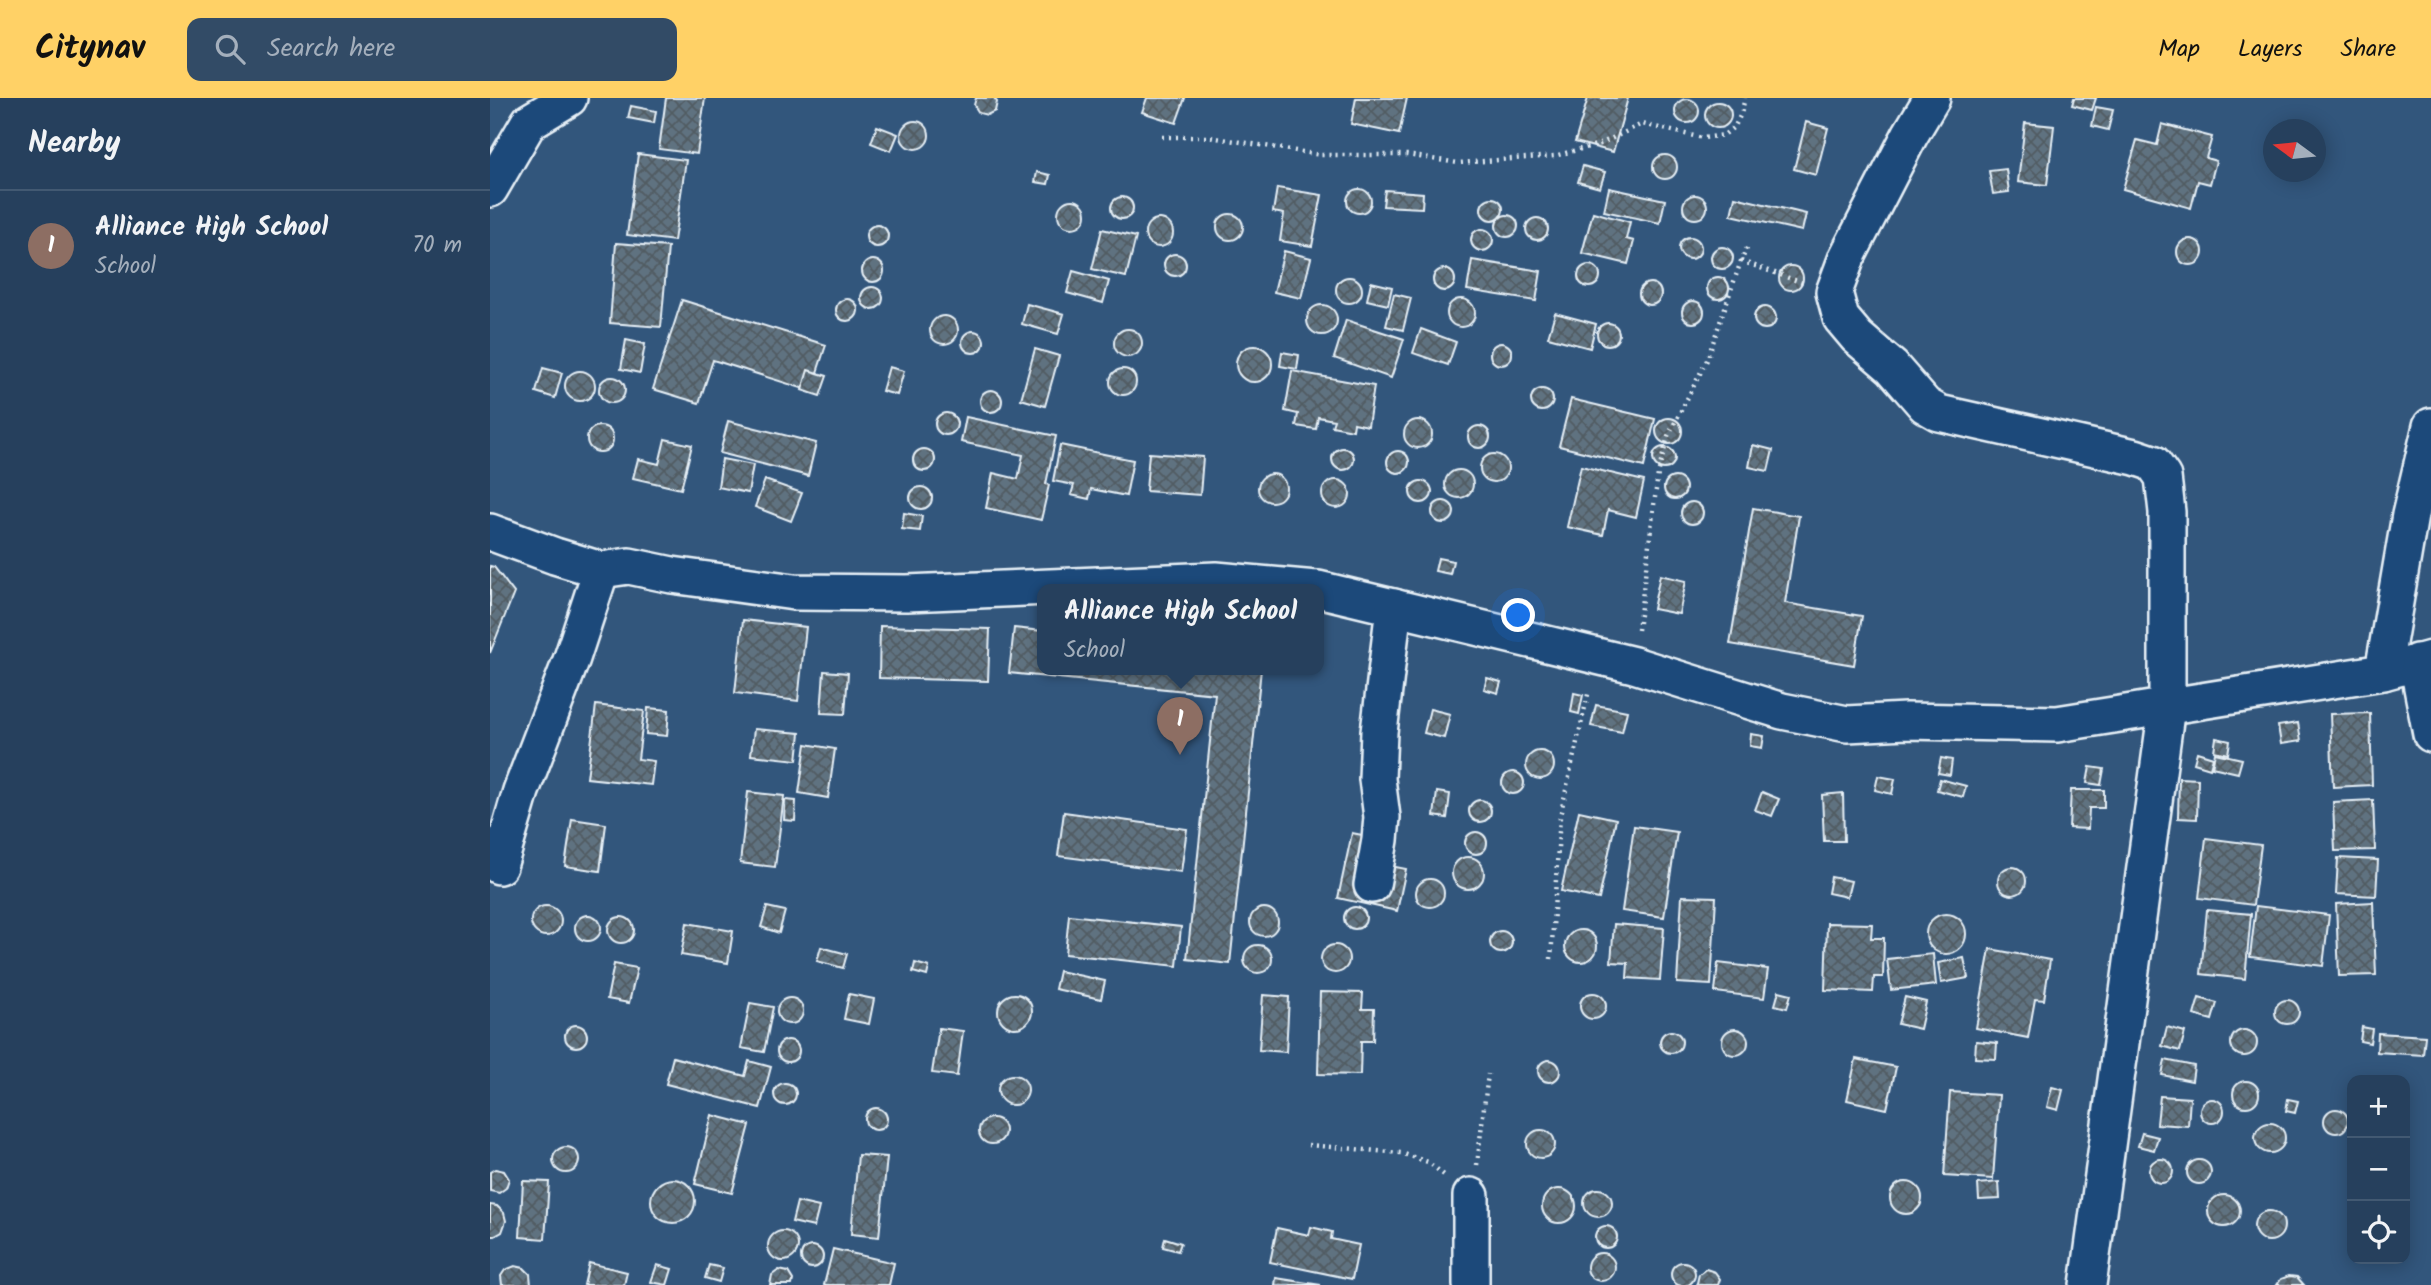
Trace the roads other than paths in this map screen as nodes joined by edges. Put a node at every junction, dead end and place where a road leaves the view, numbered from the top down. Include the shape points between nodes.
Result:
1 (569, 98) edge
2 (1932, 98) edge
3 (490, 189) edge
4 (2431, 426) edge
5 (490, 532) edge
6 (601, 570) junction
7 (1121, 584) edge
8 (1261, 584) edge
9 (1037, 588) edge
10 (1324, 591) edge
11 (1394, 607) junction
12 (2424, 661) edge
13 (2383, 672) junction
14 (2167, 706) junction
15 (2431, 734) edge
16 (499, 866) dead end
17 (1372, 885) dead end
18 (1471, 1196) road end
19 (1471, 1285) edge
20 (2088, 1285) edge

1 - 3 street via 529,122
2 - 14 street via 1859,234 1834,292 1841,318 1925,405 1939,413 2153,463 2163,477 2167,512
4 - 13 street via 2410,515
5 - 6 street
6 - 9 street via 629,566 794,592
6 - 16 street
7 - 8 street via 1216,580
10 - 11 street
11 - 14 street via 1634,666 1782,711 1847,724 2057,724
11 - 17 street via 1379,742 1382,817
12 - 13 street
12 - 15 street
13 - 14 street
14 - 20 street
18 - 19 street

